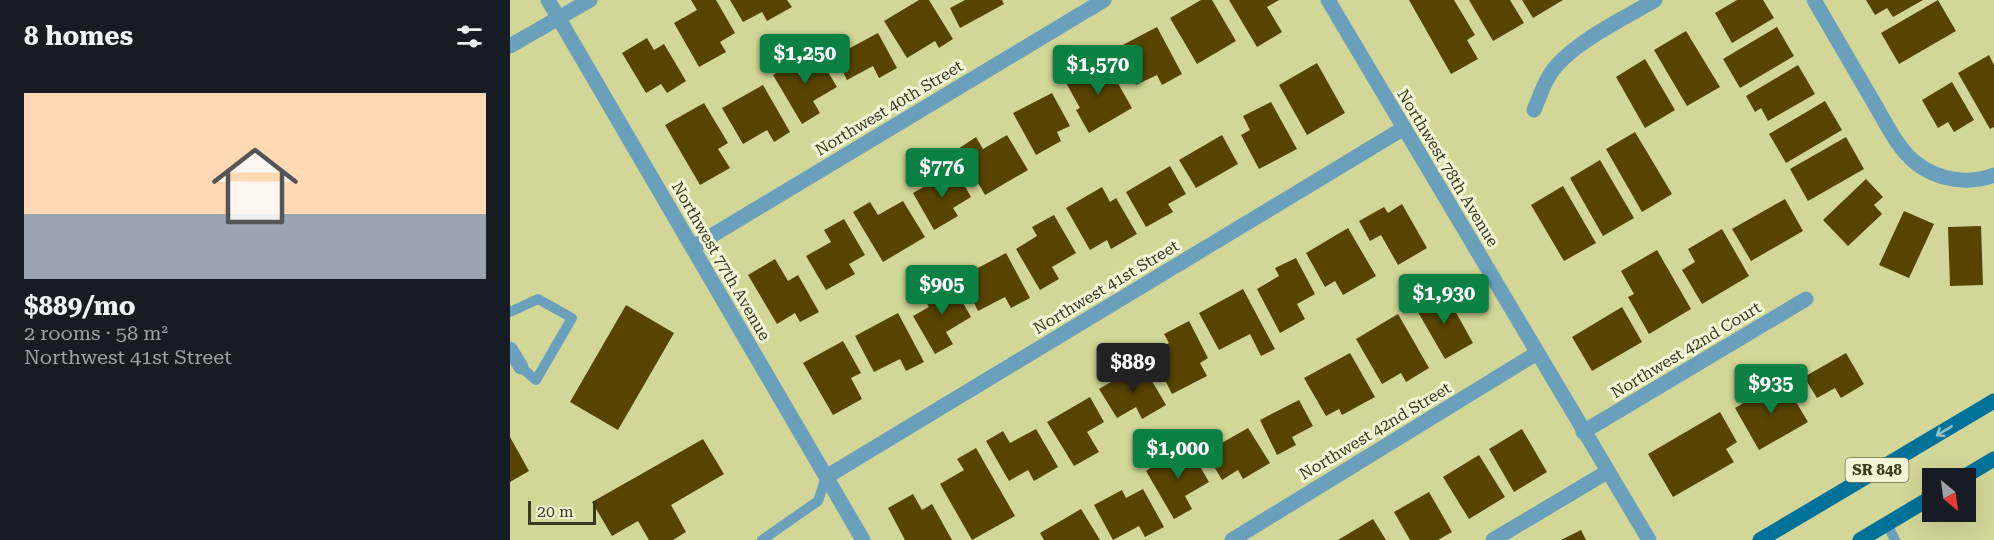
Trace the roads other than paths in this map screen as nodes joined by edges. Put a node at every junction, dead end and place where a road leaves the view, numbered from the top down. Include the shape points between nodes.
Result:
1 (548, 0) edge
2 (590, 0) edge
3 (1104, 0) edge
4 (1328, 0) edge
5 (1655, 0) edge
6 (1814, 0) edge
7 (559, 19) junction
8 (510, 46) edge
9 (1534, 110) dead end
10 (1404, 128) junction
11 (1994, 175) edge
12 (693, 247) junction
13 (1806, 299) dead end
14 (510, 312) edge
15 (510, 349) edge
16 (1537, 353) junction
17 (521, 368) joint
18 (1994, 401) edge
19 (1583, 432) junction
20 (1994, 459) edge
21 (1976, 470) edge
22 (1607, 472) junction
23 (826, 477) junction
24 (1922, 503) edge
25 (1887, 524) junction
26 (762, 540) edge
27 (863, 540) edge
28 (1232, 540) edge
29 (1493, 540) edge
30 (1649, 540) edge
31 (1760, 540) edge
32 (1860, 540) edge
33 (1895, 540) edge

1 - 7 street, Northwest 77th Avenue
2 - 7 street
3 - 12 street, Northwest 40th Street
4 - 10 street, Northwest 78th Avenue
5 - 9 street via 1564,58 1550,74
6 - 11 street via 1900,146 1915,162 1944,177 1968,181
7 - 8 street
7 - 12 street, Northwest 77th Avenue
10 - 16 street, Northwest 78th Avenue
10 - 23 street, Northwest 41st Street
12 - 23 street, Northwest 77th Avenue
13 - 19 street, Northwest 42nd Court
14 - 17 lane via 538,299 572,318 536,380
15 - 17 street
16 - 19 street, Northwest 78th Avenue
16 - 28 street, Northwest 42nd Street
18 -> 31 main road, SR 848
19 - 22 street, Northwest 78th Avenue
20 - 21 main road
22 - 29 street
22 - 30 street, Northwest 78th Avenue
23 - 26 lane via 818,501
23 - 27 street, Northwest 77th Avenue
24 - 25 main road, SR 848
25 - 32 main road, SR 848
25 - 33 lane

